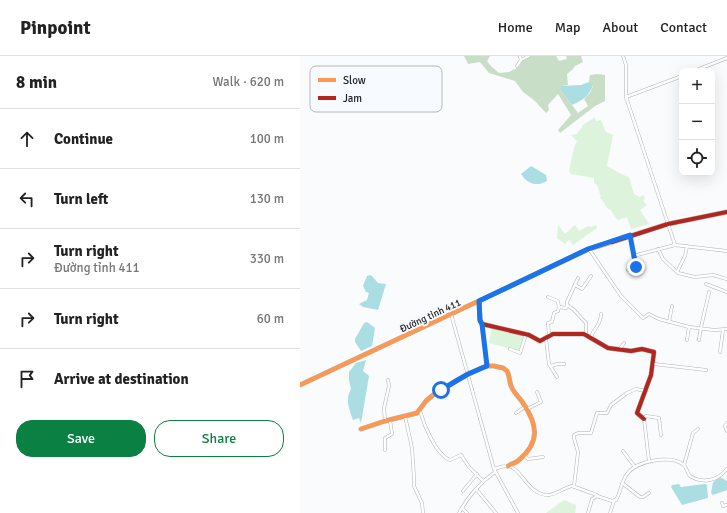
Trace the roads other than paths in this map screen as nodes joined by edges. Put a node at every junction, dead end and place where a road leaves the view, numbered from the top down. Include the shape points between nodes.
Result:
1 (520, 56) edge
2 (529, 56) edge
3 (623, 56) edge
4 (727, 58) edge
5 (521, 60) junction
6 (517, 66) dead end
7 (702, 68) edge
8 (679, 77) edge
9 (626, 97) junction
10 (727, 212) edge
11 (668, 224) junction
12 (630, 235) junction
13 (675, 245) junction
14 (687, 246) junction
15 (588, 249) junction
16 (658, 249) junction
17 (727, 250) edge
18 (633, 256) junction
19 (628, 270) dead end
20 (677, 272) junction
21 (591, 276) dead end
22 (578, 278) dead end
23 (727, 279) edge
24 (706, 284) dead end
25 (575, 285) junction
26 (709, 292) dead end
27 (727, 292) edge
28 (548, 297) dead end
29 (479, 301) junction
30 (567, 305) junction
31 (672, 306) dead end
32 (559, 308) junction
33 (451, 314) junction
34 (601, 314) dead end
35 (670, 322) junction
36 (482, 324) junction
37 (689, 327) junction
38 (700, 328) junction
39 (727, 329) edge
40 (723, 330) junction
41 (526, 334) junction
42 (586, 335) junction
43 (548, 337) junction
44 (591, 337) junction
45 (687, 340) dead end
46 (699, 340) dead end
47 (624, 343) dead end
48 (510, 349) dead end
49 (618, 350) junction
50 (720, 352) dead end
51 (653, 363) junction
52 (564, 364) dead end
53 (487, 366) junction
54 (551, 366) junction
55 (706, 370) dead end
56 (468, 374) junction
57 (557, 377) dead end
58 (388, 380) dead end
59 (300, 385) edge
60 (646, 391) junction
61 (537, 392) dead end
62 (526, 407) junction
63 (420, 411) junction
64 (516, 413) dead end
65 (405, 416) junction
66 (644, 419) junction
67 (387, 421) junction
68 (727, 423) edge
69 (363, 428) dead end
70 (698, 429) dead end
71 (727, 431) edge
72 (661, 435) dead end
73 (386, 450) dead end
74 (623, 451) dead end
75 (524, 454) junction
76 (543, 457) dead end
77 (649, 461) junction
78 (684, 465) junction
79 (508, 466) junction
80 (635, 467) junction
81 (727, 469) edge
82 (495, 471) junction
83 (477, 474) junction
84 (483, 481) junction
85 (622, 483) junction
86 (574, 486) junction
87 (476, 489) junction
88 (463, 491) dead end
89 (649, 493) dead end
90 (597, 496) junction
91 (614, 501) junction
92 (722, 503) dead end
93 (727, 505) edge
94 (462, 508) junction
95 (423, 513) edge
96 (460, 513) edge
97 (467, 513) edge
98 (496, 513) edge
99 (518, 513) edge
100 (588, 513) edge
101 (610, 513) edge

1 - 5 street
2 - 5 street
3 - 9 street via 626,65
4 - 7 street
5 - 6 street
8 - 9 street
9 - 11 street
10 - 11 street, Đường tỉnh 411
11 - 12 street, Đường tỉnh 411
11 - 13 street
12 - 15 street, Đường tỉnh 411
12 - 18 street
13 - 14 street
13 - 16 street
14 - 17 street
14 - 20 street
15 - 29 street, Đường tỉnh 411
15 - 35 street via 621,296 642,317 649,314
16 - 18 street
16 - 20 street via 663,259
18 - 19 street via 636,267
20 - 23 street via 695,277 713,275
21 - 25 street via 582,289
22 - 25 street
24 - 27 street
25 - 30 street
26 - 38 street
28 - 32 street via 558,301
29 - 33 street, Đường tỉnh 411
29 - 36 street
30 - 32 street via 566,308
30 - 42 street via 586,323
31 - 35 street
32 - 43 street via 554,313 552,322 548,323
33 - 56 street
33 - 59 street, Đường tỉnh 411
34 - 44 street via 600,322
35 - 37 street
36 - 41 street
36 - 53 street
37 - 38 street
37 - 45 street
38 - 40 street
38 - 46 street
39 - 40 street
40 - 50 street
41 - 43 street via 540,341
41 - 48 street via 520,353
42 - 43 street via 566,333
42 - 44 street
43 - 54 street via 548,360
44 - 49 street via 608,348
47 - 49 street
49 - 51 street via 651,350 654,352
51 - 55 street
51 - 60 street
52 - 54 street
53 - 56 street
53 - 62 street via 505,370 509,375 511,387
54 - 57 street
56 - 63 street via 429,399
56 - 82 street
58 - 67 street via 384,408
60 - 66 street via 637,415
60 - 86 street via 636,389 627,393 611,405 607,413 597,413 591,433 581,432 574,435 578,452
61 - 62 street via 541,402
62 - 64 street
62 - 75 street via 532,419 535,437 533,444
63 - 65 street
63 - 83 street via 425,428 439,453 450,460 461,455
65 - 67 street
65 - 95 street via 412,448 414,486 422,503
66 - 72 street via 648,415 659,418
66 - 77 street
67 - 69 street
67 - 73 street via 392,434 385,438
68 - 71 street
70 - 78 street via 693,433
74 - 80 street
75 - 76 street via 528,459
75 - 79 street
77 - 78 street via 668,460
77 - 80 street
78 - 81 street via 690,476 701,481 718,477
79 - 82 street
79 - 86 street via 530,487 544,494 550,495
80 - 85 street
82 - 84 street
82 - 99 street
83 - 84 street
83 - 88 street
84 - 87 street
85 - 89 street via 640,497
85 - 91 street via 619,495
86 - 90 street
87 - 94 street
87 - 98 street
90 - 91 street
90 - 100 street via 592,499
91 - 101 street
92 - 93 street via 723,506
94 - 96 street
94 - 97 street

